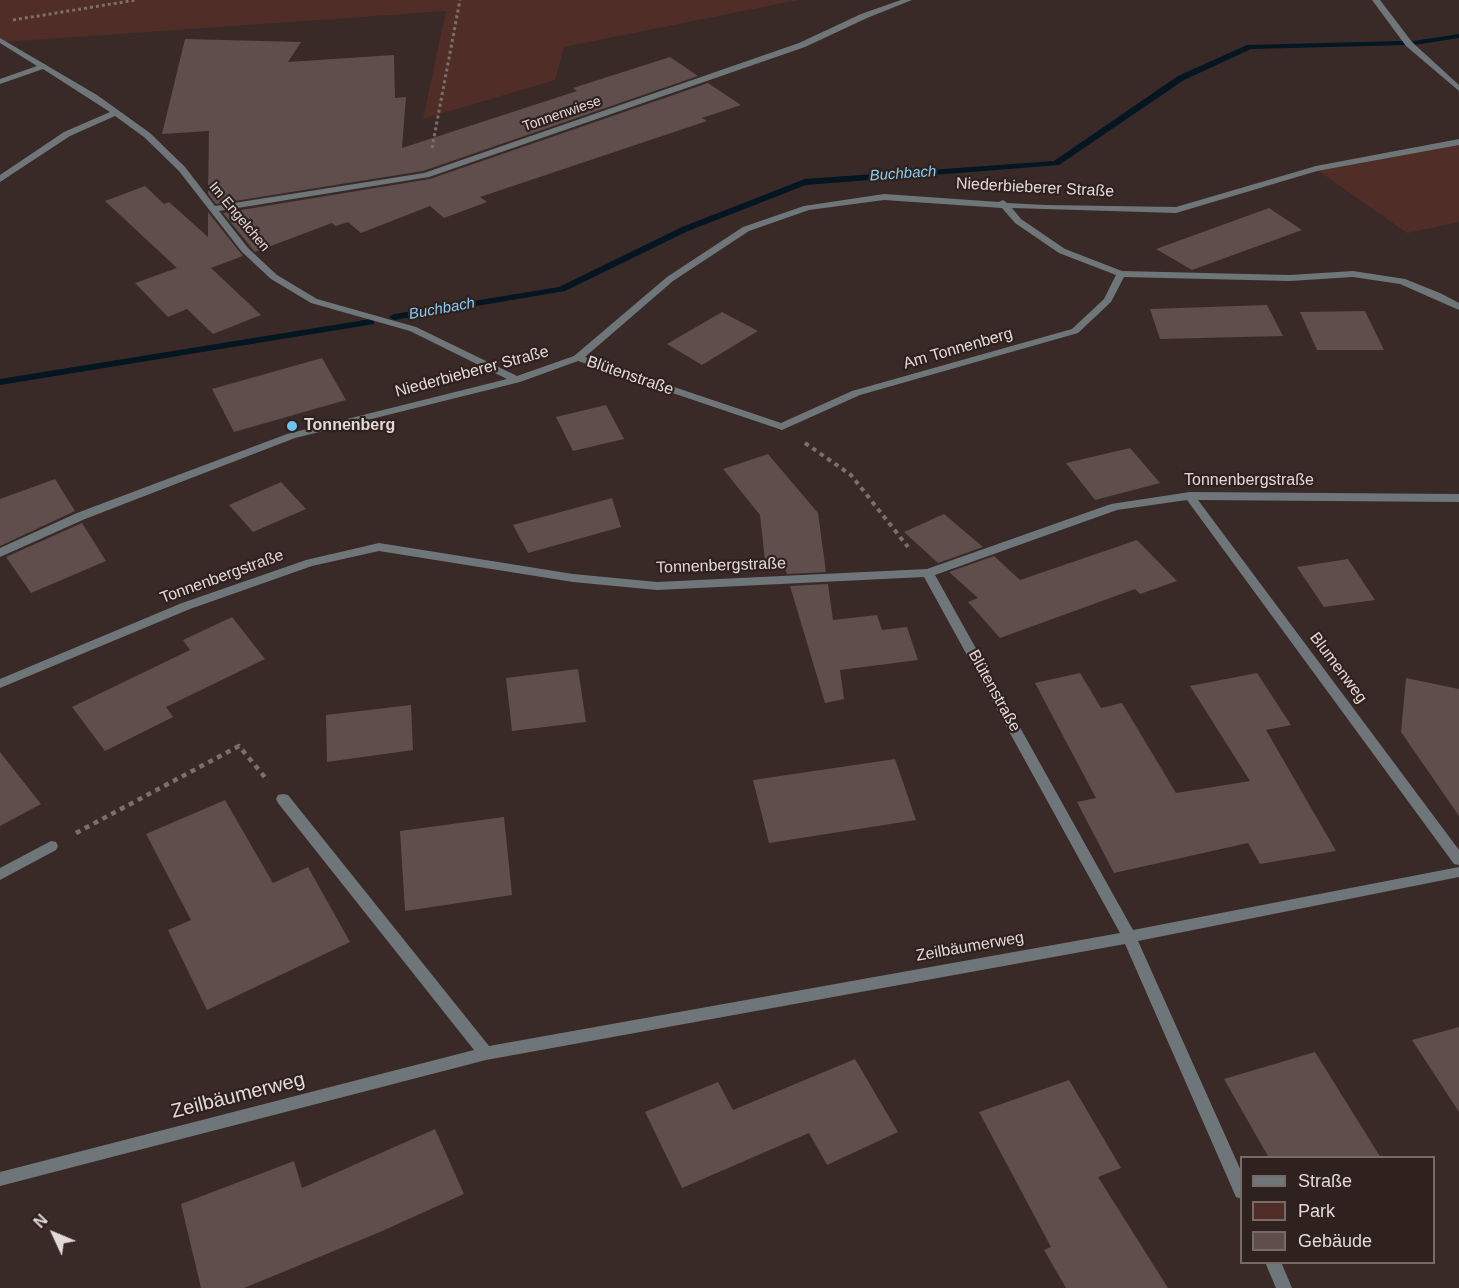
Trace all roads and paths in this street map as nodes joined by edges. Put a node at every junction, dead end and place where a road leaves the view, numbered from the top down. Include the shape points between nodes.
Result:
1 (136, 0) edge
2 (460, 0) edge
3 (908, 0) edge
4 (1376, 0) edge
5 (11, 21) dead end
6 (0, 40) edge
7 (42, 67) junction
8 (0, 82) edge
9 (1459, 89) edge
10 (116, 113) junction
11 (1459, 142) edge
12 (426, 175) junction
13 (0, 179) edge
14 (1003, 203) junction
15 (212, 209) junction
16 (1121, 274) junction
17 (1459, 308) edge
18 (578, 358) junction
19 (516, 381) junction
20 (782, 427) junction
21 (1190, 496) junction
22 (1459, 498) edge
23 (0, 553) edge
24 (928, 573) junction
25 (0, 684) edge
26 (283, 799) joint
27 (51, 846) joint
28 (1459, 860) edge
29 (1459, 872) edge
30 (0, 875) edge
31 (1129, 937) junction
32 (486, 1053) junction
33 (0, 1179) edge
34 (1240, 1187) edge
35 (1273, 1264) edge
36 (1284, 1288) edge

1 - 5 path
2 - 12 path
3 - 12 street, Tonnenwiese via 791,49
4 - 9 street via 1409,44
6 - 7 street, Im Engelchen
7 - 8 street
7 - 10 street, Im Engelchen
10 - 13 street via 67,134
10 - 15 street, Im Engelchen via 147,135 182,169
11 - 14 street, Niederbieberer Straße via 1316,168 1176,210 1046,208
12 - 15 street, Tonnenwiese
14 - 16 street via 1018,221 1062,251
14 - 18 street, Niederbieberer Straße via 884,197 807,208 746,229 670,279
15 - 19 street, Im Engelchen via 245,250 274,277 314,301 413,329
16 - 17 street via 1290,278 1353,274 1402,281
16 - 20 street, Am Tonnenberg via 1108,300 1075,331 856,393
18 - 19 street, Niederbieberer Straße
18 - 20 street, Blütenstraße
19 - 23 street, Niederbieberer Straße via 291,436 81,516
20 - 24 path via 851,475
21 - 22 street, Tonnenbergstraße
21 - 24 street, Tonnenbergstraße via 1115,507
21 - 28 street, Blumenweg
24 - 25 street, Tonnenbergstraße via 657,586 573,578 379,547 310,563 186,606
24 - 31 street, Blütenstraße
26 - 27 path via 239,746
26 - 32 street
27 - 30 street
29 - 31 street, Zeilbäumerweg
31 - 32 street, Zeilbäumerweg
31 - 34 street, Blütenstraße
32 - 33 street, Zeilbäumerweg
35 - 36 street

